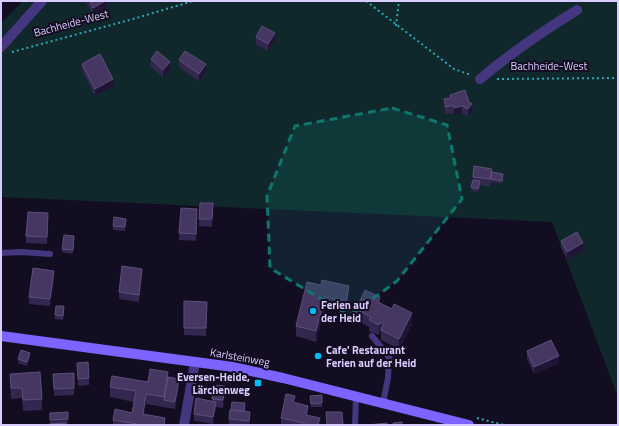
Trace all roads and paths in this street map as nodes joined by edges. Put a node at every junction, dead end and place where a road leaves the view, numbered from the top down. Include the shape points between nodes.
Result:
1 (42, 1) edge
2 (193, 1) edge
3 (366, 1) edge
4 (399, 1) edge
5 (577, 10) dead end
6 (396, 26) junction
7 (5, 50) edge
8 (618, 78) edge
9 (480, 79) junction
10 (1, 254) edge
11 (50, 254) dead end
12 (1, 336) edge
13 (372, 336) dead end
14 (195, 362) junction
15 (356, 396) junction
16 (383, 403) junction
17 (184, 425) edge
18 (355, 425) edge
19 (470, 425) edge

1 - 7 street
2 - 7 path, Bachheide-West via 133,19
3 - 6 path, Bachheide-West
4 - 6 path
5 - 9 street, Bachheide-West via 548,27
6 - 9 path, Bachheide-West via 454,69
8 - 9 path, Bachheide-West
10 - 11 lane
12 - 14 street, Karlsteinweg
13 - 16 lane via 389,357
14 - 15 street, Karlsteinweg via 260,373
14 - 17 street
15 - 16 street, Karlsteinweg
15 - 18 lane
16 - 19 street, Karlsteinweg

